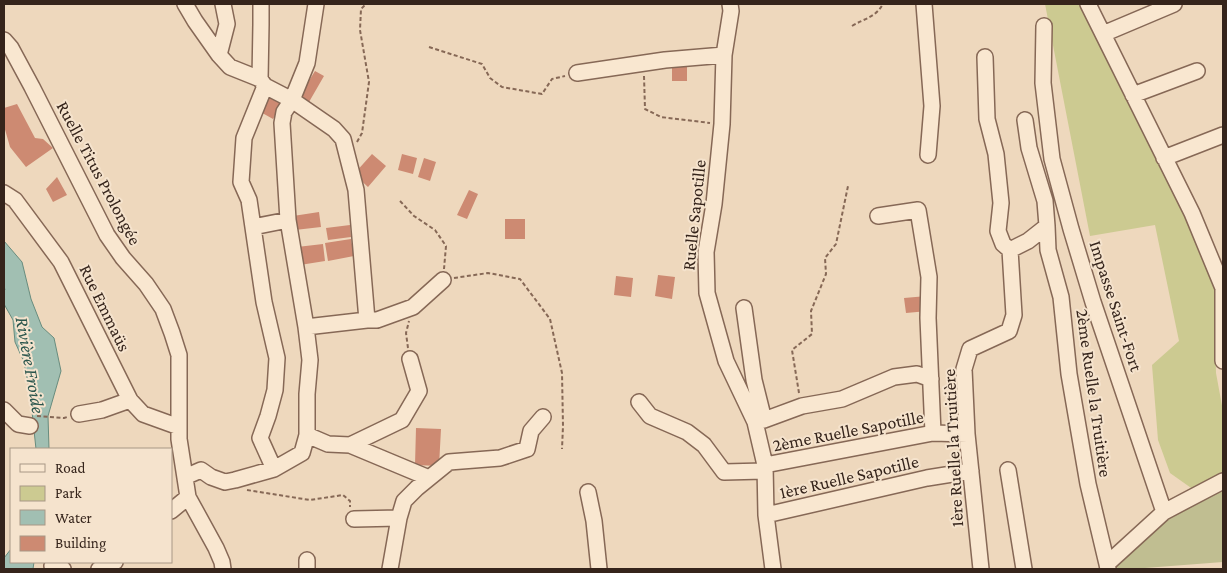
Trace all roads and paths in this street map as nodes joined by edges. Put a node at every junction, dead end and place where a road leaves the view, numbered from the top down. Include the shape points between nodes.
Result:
1 (185, 4) edge
2 (224, 4) edge
3 (260, 4) edge
4 (316, 4) edge
5 (366, 4) edge
6 (730, 4) edge
7 (883, 4) edge
8 (924, 4) edge
9 (1088, 4) edge
10 (1174, 4) edge
11 (852, 26) dead end
12 (1044, 26) dead end
13 (1103, 34) junction
14 (4, 40) edge
15 (429, 47) dead end
16 (219, 55) junction
17 (724, 55) junction
18 (985, 57) dead end
19 (644, 63) junction
20 (1197, 71) dead end
21 (577, 74) joint
22 (262, 83) junction
23 (1133, 95) junction
24 (292, 100) junction
25 (1025, 120) dead end
26 (722, 124) junction
27 (1223, 135) edge
28 (928, 155) dead end
29 (1164, 158) junction
30 (349, 160) junction
31 (848, 186) dead end
32 (4, 193) edge
33 (400, 201) dead end
34 (878, 216) dead end
35 (288, 220) junction
36 (1047, 226) junction
37 (253, 227) junction
38 (1010, 250) junction
39 (443, 280) junction
40 (413, 307) junction
41 (744, 308) dead end
42 (367, 320) junction
43 (306, 327) junction
44 (410, 359) joint
45 (1223, 361) edge
46 (931, 379) junction
47 (130, 400) junction
48 (639, 402) dead end
49 (802, 406) junction
50 (4, 410) edge
51 (79, 414) joint
52 (543, 418) dead end
53 (31, 421) joint
54 (759, 421) junction
55 (179, 427) junction
56 (933, 433) junction
57 (967, 434) junction
58 (307, 435) junction
59 (350, 445) junction
60 (562, 450) dead end
61 (765, 468) junction
62 (274, 469) junction
63 (1008, 470) dead end
64 (971, 471) junction
65 (185, 477) junction
66 (429, 478) junction
67 (1223, 481) edge
68 (236, 484) junction
69 (588, 492) dead end
70 (188, 497) junction
71 (172, 510) edge
72 (1164, 512) junction
73 (766, 515) junction
74 (399, 518) junction
75 (354, 519) joint
76 (113, 563) edge
77 (1107, 567) edge
78 (99, 569) edge
79 (223, 569) edge
80 (390, 569) edge
81 (599, 569) edge
82 (773, 569) edge
83 (981, 569) edge
84 (1024, 569) edge

1 - 16 street
2 - 16 street via 227,24
3 - 22 street
4 - 24 street via 307,63
5 - 30 path via 361,9 360,30 369,82 362,133
6 - 17 street, Ruelle Sapotille
7 - 11 path via 870,18
8 - 28 street via 932,106
9 - 13 street
10 - 13 street
12 - 72 street, Impasse Saint-Fort via 1043,83 1052,159 1093,302
13 - 23 street
14 - 55 street, Ruelle Titus Prolongée via 32,87 107,235 163,309 179,355
15 - 21 path via 482,64 490,78 502,87 542,94 552,79
16 - 22 street via 230,67
17 - 19 street
17 - 26 street, Ruelle Sapotille
18 - 38 street, 1ère Ruelle la Truitière via 987,119 996,154 1001,203 998,231 1003,244
19 - 21 street
19 - 26 path via 645,109 662,117
20 - 23 street
22 - 24 street
22 - 37 street via 244,138 242,164 241,182 249,200
23 - 29 street
24 - 30 street via 334,129 343,139
24 - 35 street via 284,112 282,123
25 - 36 street, 2ème Ruelle la Truitière via 1029,148 1045,201
26 - 54 street, Ruelle Sapotille via 706,252 707,293 726,361
27 - 29 street
29 - 45 street via 1192,212 1223,288
30 - 42 street via 356,190
31 - 49 path via 836,244 825,258 826,274 811,311 812,334 792,350
32 - 47 street, Rue Emmaüs via 15,200 61,262
33 - 39 path via 414,216 435,230 446,246
34 - 46 street via 918,210 929,277
35 - 37 street
35 - 43 street
36 - 38 street
36 - 77 street, 2ème Ruelle la Truitière via 1048,250 1061,298 1069,374 1088,484
37 - 62 street via 264,302 277,358 274,390 260,438
38 - 57 street, 1ère Ruelle la Truitière via 1014,315 1009,331 970,349 964,369
39 - 40 street
39 - 60 path via 488,273 520,279 550,319 562,373
40 - 42 street
40 - 44 path via 406,333
41 - 54 street
42 - 43 street
43 - 58 street via 310,360
44 - 59 street via 419,391 402,420
46 - 49 street via 917,374 894,377 842,398
46 - 56 street
47 - 51 street
47 - 55 street, Rue Emmaüs via 143,414
48 - 61 street, 2ème Ruelle Sapotille via 650,416 687,432 704,445 724,472
49 - 54 street
50 - 53 street via 18,424
51 - 53 path
52 - 66 street via 531,432 527,449 500,458 449,462
54 - 61 street, Ruelle Sapotille
55 - 65 street, Ruelle Titus Prolongée
56 - 57 street, 2ème Ruelle Sapotille
56 - 61 street, 2ème Ruelle Sapotille
57 - 64 street, 1ère Ruelle la Truitière
58 - 59 street via 328,444
58 - 62 street via 302,453
59 - 66 street
61 - 73 street, Ruelle Sapotille
62 - 68 street
63 - 84 street
64 - 73 street, 1ère Ruelle Sapotille
64 - 83 street, 1ère Ruelle la Truitière
65 - 68 street via 201,470 210,477
65 - 70 street, Ruelle Titus Prolongée
66 - 74 street via 404,501
67 - 72 street
68 - 75 path via 310,500 343,495 350,502
69 - 81 street
70 - 71 street
70 - 79 street via 216,548
72 - 77 street
73 - 82 street, Ruelle Sapotille
74 - 75 street
74 - 80 street
76 - 78 street

